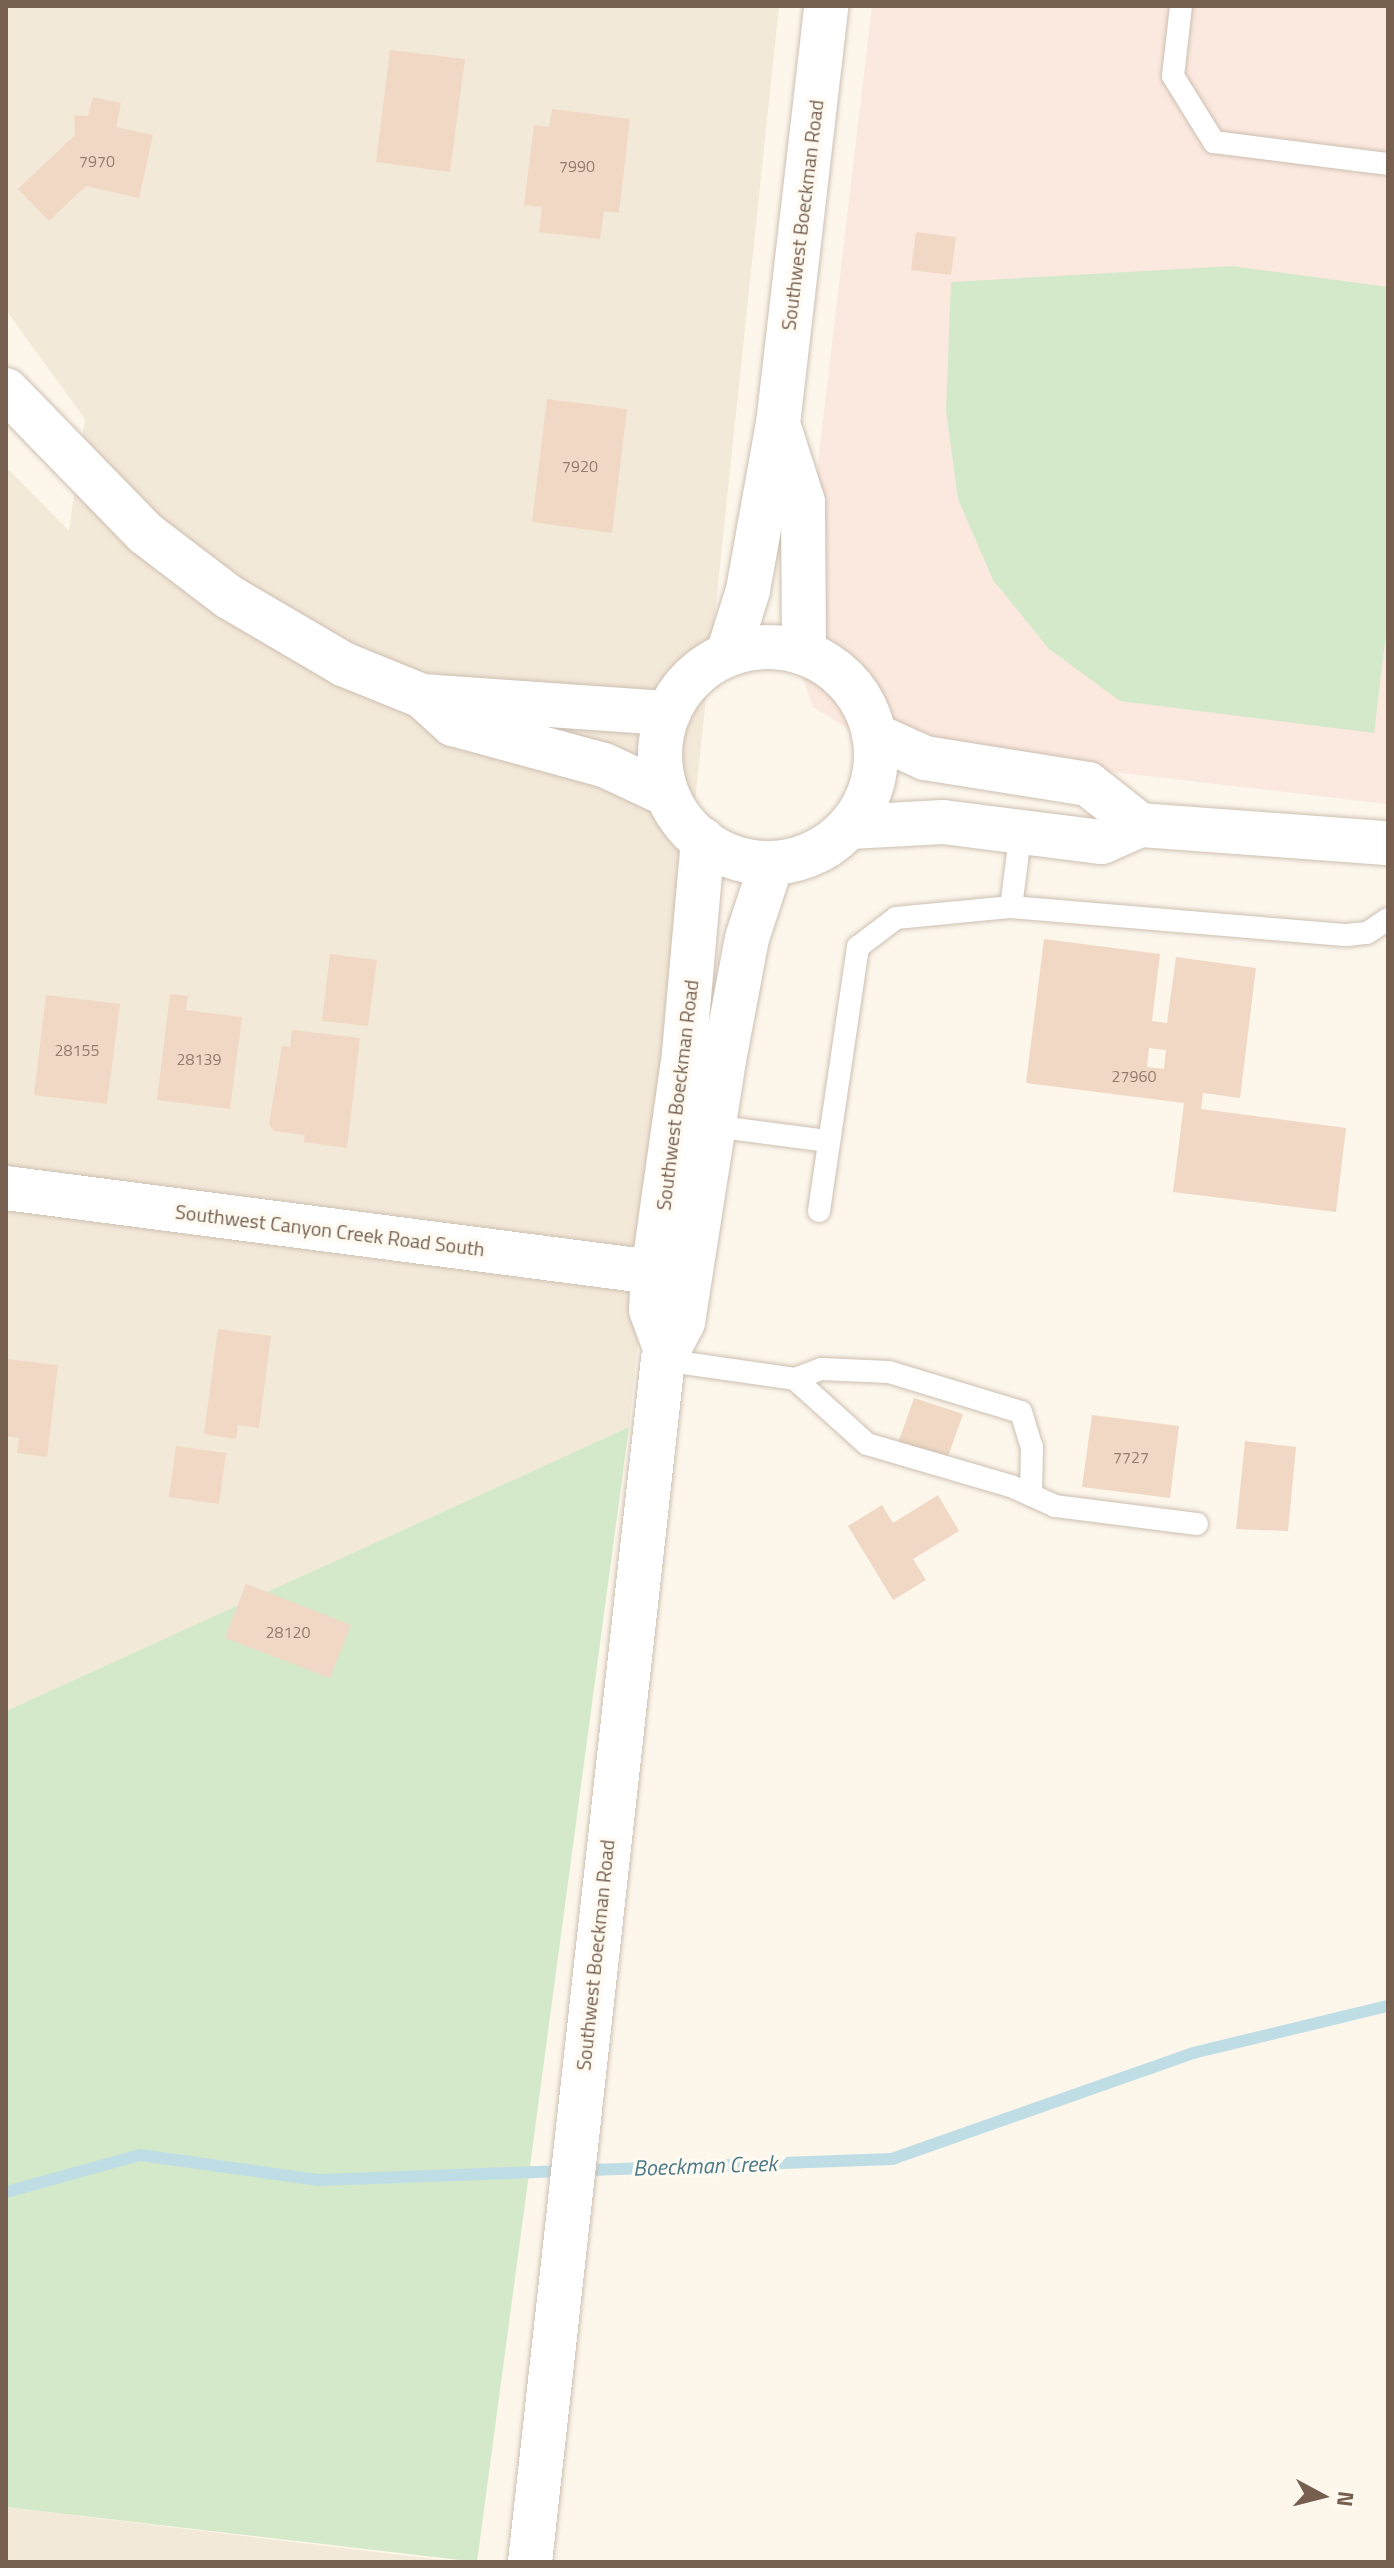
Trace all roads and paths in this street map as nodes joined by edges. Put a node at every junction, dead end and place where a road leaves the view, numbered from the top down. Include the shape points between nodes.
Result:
1 (826, 6) edge
2 (1181, 6) edge
3 (1388, 164) edge
4 (6, 390) edge
5 (778, 424) junction
6 (804, 653) junction
7 (728, 654) junction
8 (422, 696) junction
9 (668, 713) junction
10 (874, 735) junction
11 (666, 794) junction
12 (1140, 825) junction
13 (850, 827) junction
14 (1021, 830) junction
15 (703, 840) junction
16 (1388, 843) edge
17 (771, 865) junction
18 (1011, 907) junction
19 (1388, 919) edge
20 (713, 1126) junction
21 (827, 1141) junction
22 (6, 1188) edge
23 (819, 1211) dead end
24 (653, 1272) junction
25 (664, 1354) junction
26 (795, 1379) junction
27 (1031, 1495) junction
28 (1197, 1524) dead end
29 (530, 2562) edge

1 - 5 main road, Southwest Boeckman Road
2 - 3 lane via 1173,76 1214,142
4 - 8 main road via 66,458 145,533 229,597 343,664
5 - 6 main road, Southwest Boeckman Road via 803,502
5 - 7 main road, Southwest Boeckman Road via 748,590
6 - 7 main road via 766,647
6 - 10 main road via 837,671 861,700
7 - 9 main road via 692,677
8 - 9 main road
8 - 11 main road via 453,724 604,765
9 - 11 main road via 660,739
10 - 12 main road via 925,758 1088,784
10 - 13 main road via 873,778
11 - 15 main road via 690,831
12 - 14 main road via 1102,842
12 - 16 main road
13 - 14 main road via 943,822
13 - 17 main road via 814,854
14 - 18 lane
15 - 17 main road via 727,857
15 - 24 main road, Southwest Boeckman Road via 684,1053
17 - 20 main road, Southwest Boeckman Road via 747,938
18 - 19 lane via 1347,935 1367,933
18 - 21 lane via 896,918 858,947
20 - 21 lane
20 - 25 main road, Southwest Boeckman Road via 683,1322
21 - 23 lane
22 - 24 main road, Southwest Canyon Creek Road South
24 - 25 main road, Southwest Boeckman Road via 651,1310
25 - 26 lane
25 - 29 main road, Southwest Boeckman Road
26 - 27 lane via 867,1444
26 - 27 lane via 821,1369 889,1372 1021,1412 1032,1447
27 - 28 lane via 1076,1512

